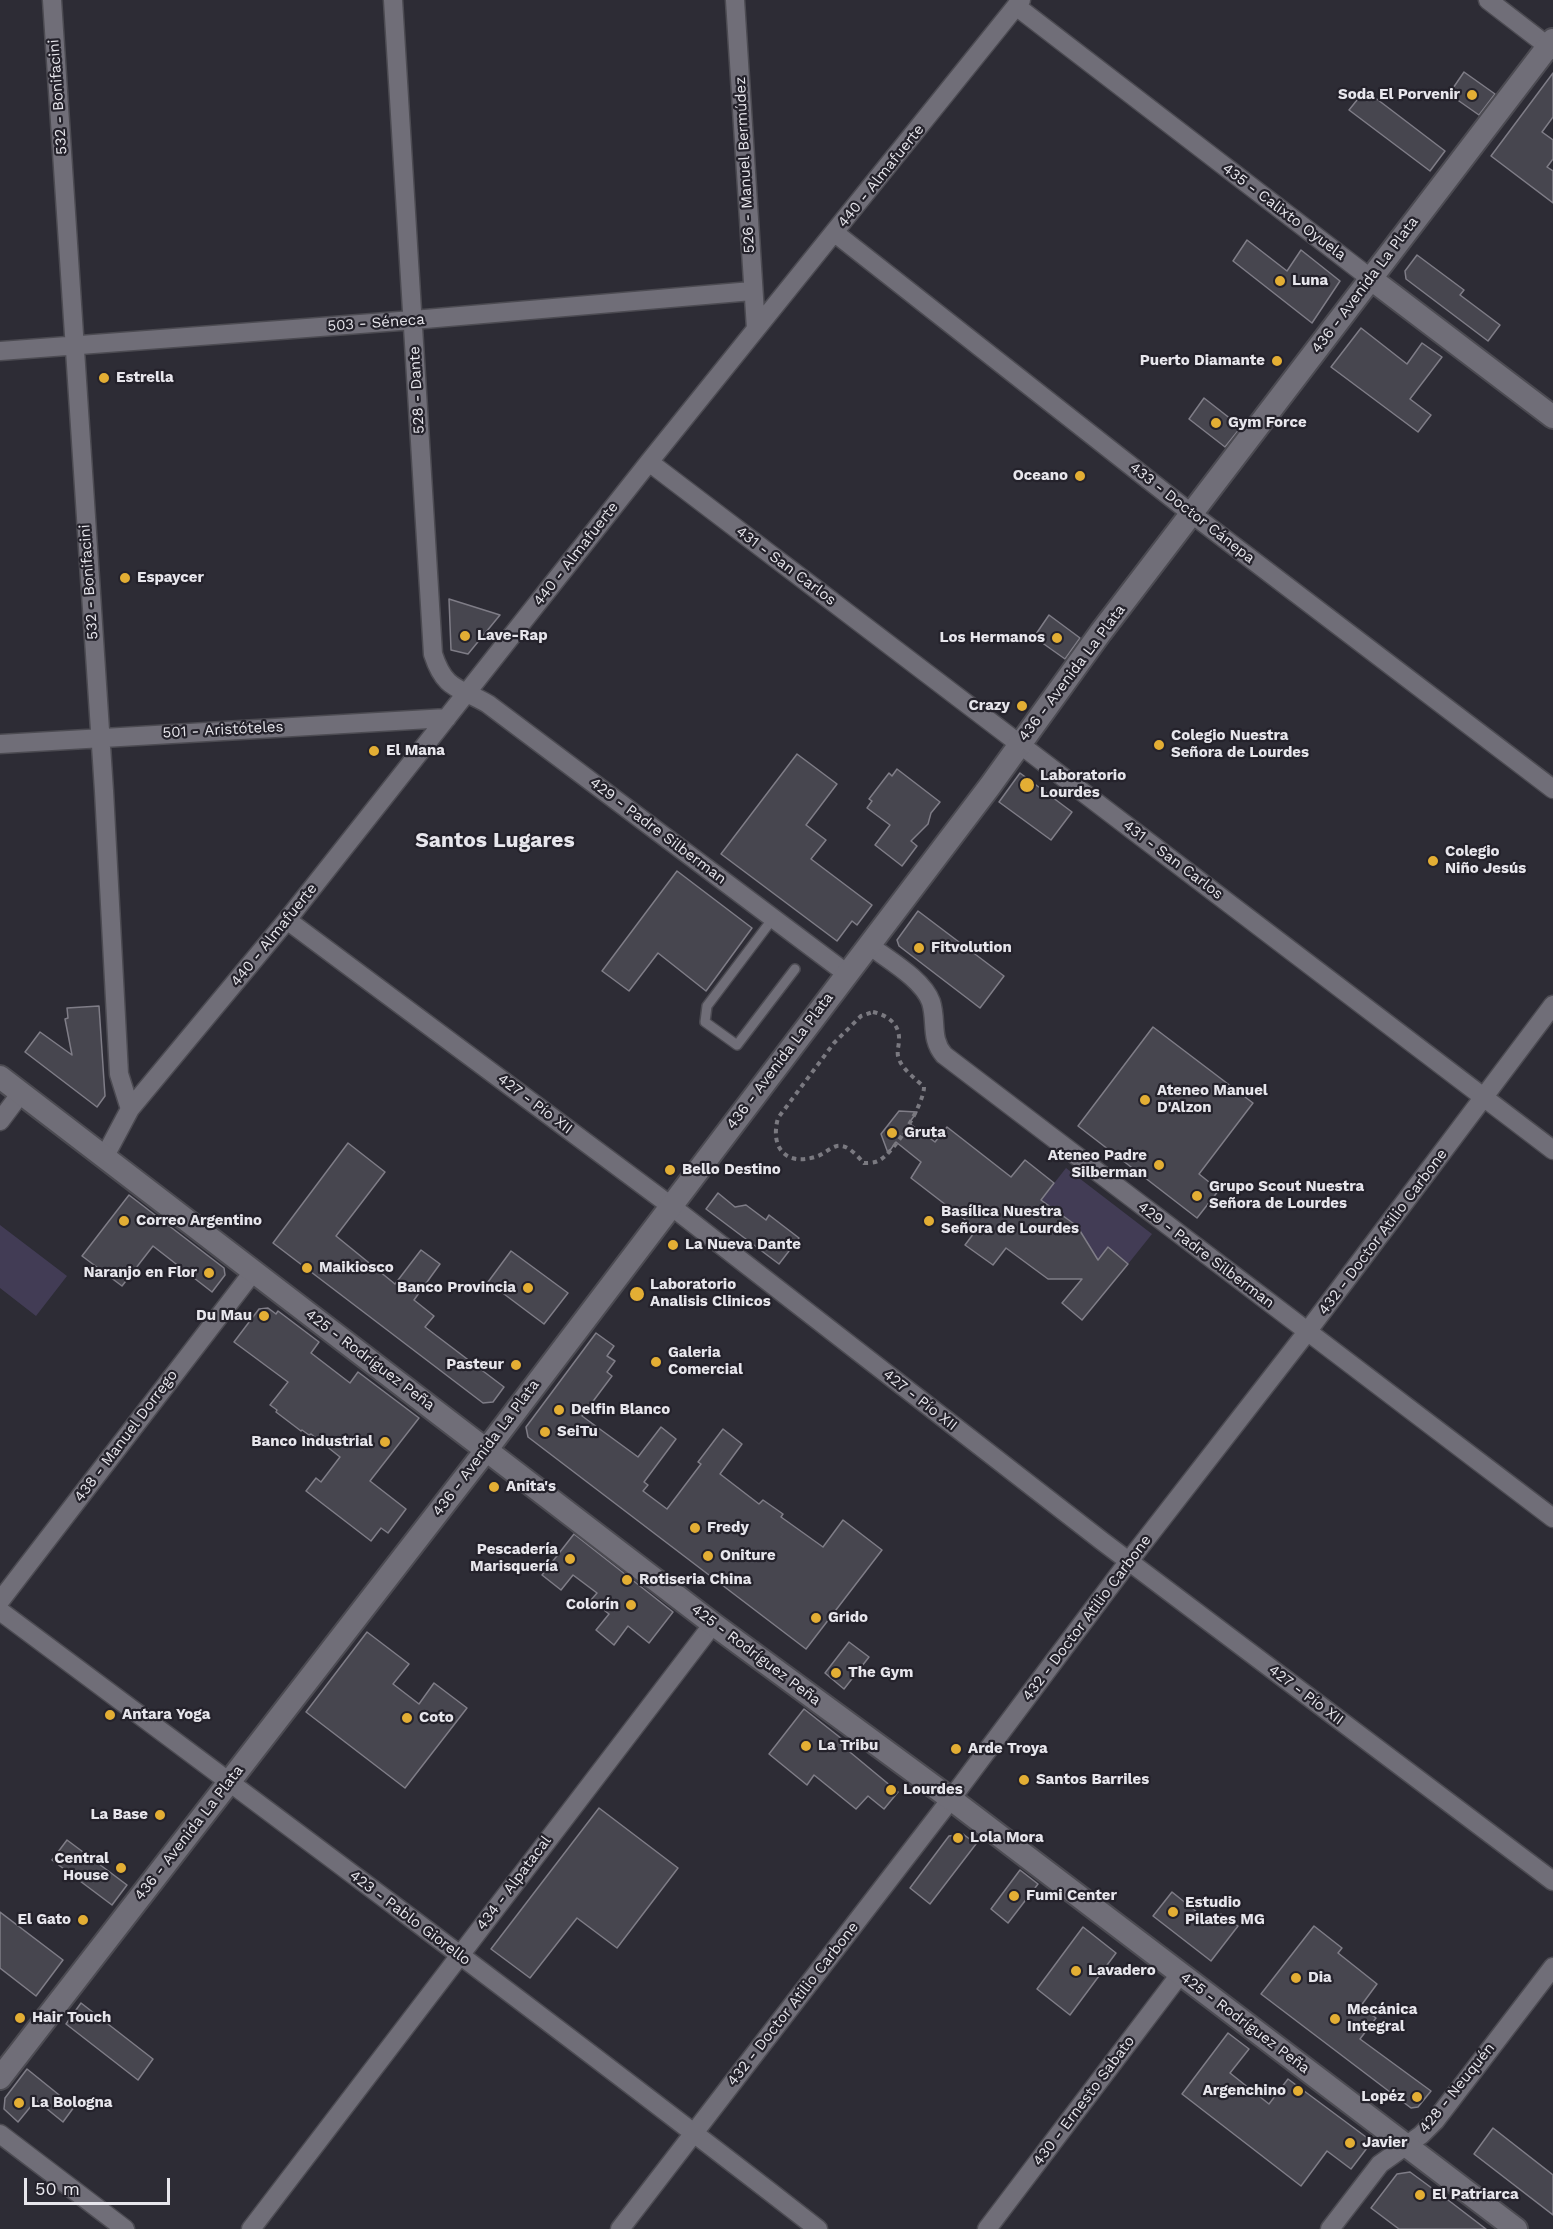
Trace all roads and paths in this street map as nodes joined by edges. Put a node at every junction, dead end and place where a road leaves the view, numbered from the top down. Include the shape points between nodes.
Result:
1 (52, 0) edge
2 (393, 0) edge
3 (735, 0) edge
4 (1488, 0) edge
5 (1019, 3) edge
6 (1551, 45) edge
7 (835, 233) junction
8 (1370, 278) junction
9 (752, 291) junction
10 (413, 320) junction
11 (756, 330) junction
12 (74, 345) junction
13 (0, 351) edge
14 (1553, 417) edge
15 (649, 462) junction
16 (1192, 514) junction
17 (466, 694) junction
18 (447, 718) junction
19 (99, 738) junction
20 (1019, 743) junction
21 (0, 744) edge
22 (1553, 789) edge
23 (774, 917) junction
24 (287, 920) junction
25 (869, 945) junction
26 (795, 969) dead end
27 (846, 973) junction
28 (1553, 1005) edge
29 (0, 1077) edge
30 (21, 1093) junction
31 (1484, 1097) junction
32 (130, 1109) junction
33 (0, 1121) edge
34 (903, 1132) junction
35 (910, 1138) dead end
36 (1553, 1150) edge
37 (105, 1156) junction
38 (671, 1206) junction
39 (253, 1272) junction
40 (1307, 1332) junction
41 (487, 1449) junction
42 (1553, 1518) edge
43 (1129, 1561) junction
44 (0, 1601) edge
45 (0, 1611) edge
46 (713, 1624) junction
47 (230, 1781) junction
48 (951, 1799) junction
49 (1553, 1881) edge
50 (459, 1956) junction
51 (1553, 1967) edge
52 (1181, 1973) junction
53 (0, 2078) edge
54 (694, 2133) junction
55 (0, 2134) edge
56 (1406, 2145) junction
57 (125, 2229) edge
58 (251, 2229) edge
59 (620, 2229) edge
60 (818, 2229) edge
61 (987, 2229) edge
62 (1330, 2229) edge
63 (1516, 2229) edge

1 - 12 street, 532 - Bonifacini
2 - 10 street, 528 - Dante
3 - 9 street, 526 - Manuel Bermúdez
4 - 6 street
5 - 7 street, 440 - Almafuerte
5 - 8 street, 435 - Calixto Oyuela
6 - 8 street, 436 - Avenida La Plata
7 - 11 street, 440 - Almafuerte
7 - 16 street, 433 - Doctor Cánepa
8 - 14 street, 435 - Calixto Oyuela
8 - 16 street, 436 - Avenida La Plata
9 - 10 street, 503 - Séneca
9 - 11 street, 526 - Manuel Bermúdez
10 - 12 street, 503 - Séneca
10 - 17 street, 528 - Dante via 433,654 444,678
11 - 15 street, 440 - Almafuerte
12 - 13 street, 503 - Séneca
12 - 19 street, 532 - Bonifacini
15 - 17 street, 440 - Almafuerte
15 - 20 street, 431 - San Carlos
16 - 20 street, 436 - Avenida La Plata
16 - 22 street, 433 - Doctor Cánepa
17 - 18 street, 440 - Almafuerte
17 - 23 street, 429 - Padre Silberman via 488,704
18 - 19 street, 501 - Aristóteles
18 - 24 street, 440 - Almafuerte
19 - 21 street, 501 - Aristóteles
19 - 32 street, 532 - Bonifacini via 119,1074
20 - 25 street, 436 - Avenida La Plata
20 - 31 street, 431 - San Carlos
23 - 26 lane via 707,1006 705,1022 737,1045
23 - 27 street, 429 - Padre Silberman
24 - 32 street, 440 - Almafuerte
24 - 38 street, 427 - Pío XII
25 - 27 street, 436 - Avenida La Plata
25 - 40 street, 429 - Padre Silberman via 923,987 933,1010 937,1046 944,1055
27 - 38 street, 436 - Avenida La Plata
28 - 31 street, 432 - Doctor Atilio Carbone
29 - 30 street, 425 - Rodríguez Peña
30 - 33 street
30 - 37 street, 425 - Rodríguez Peña
31 - 36 street, 431 - San Carlos
31 - 40 street, 432 - Doctor Atilio Carbone
32 - 37 street
34 - 34 path via 917,1112 924,1087 899,1062 898,1029 883,1014 873,1012 861,1016 834,1043 778,1118 774,1131 777,1145 791,1158 817,1157 836,1146 846,1148 864,1163 877,1162
34 - 35 path
37 - 39 street, 425 - Rodríguez Peña
38 - 41 street, 436 - Avenida La Plata
38 - 43 street, 427 - Pío XII
39 - 41 street, 425 - Rodríguez Peña
39 - 44 street, 438 - Manuel Dorrego
40 - 42 street, 429 - Padre Silberman
40 - 43 street, 432 - Doctor Atilio Carbone
41 - 46 street, 425 - Rodríguez Peña
41 - 47 street, 436 - Avenida La Plata
43 - 48 street, 432 - Doctor Atilio Carbone
43 - 49 street, 427 - Pío XII
45 - 47 street, 423 - Pablo Giorello
46 - 48 street, 425 - Rodríguez Peña
46 - 50 street, 434 - Alpatacal
47 - 50 street, 423 - Pablo Giorello
47 - 53 street, 436 - Avenida La Plata
48 - 52 street, 425 - Rodríguez Peña
48 - 54 street, 432 - Doctor Atilio Carbone
50 - 54 street, 423 - Pablo Giorello
50 - 58 street, 434 - Alpatacal
51 - 56 street, 428 - Neuquén via 1435,2121
52 - 56 street, 425 - Rodríguez Peña
52 - 61 street, 430 - Ernesto Sabato
54 - 59 street, 432 - Doctor Atilio Carbone
54 - 60 street, 423 - Pablo Giorello
55 - 57 street
56 - 62 street, 428 - Neuquén via 1380,2164
56 - 63 street, 425 - Rodríguez Peña

